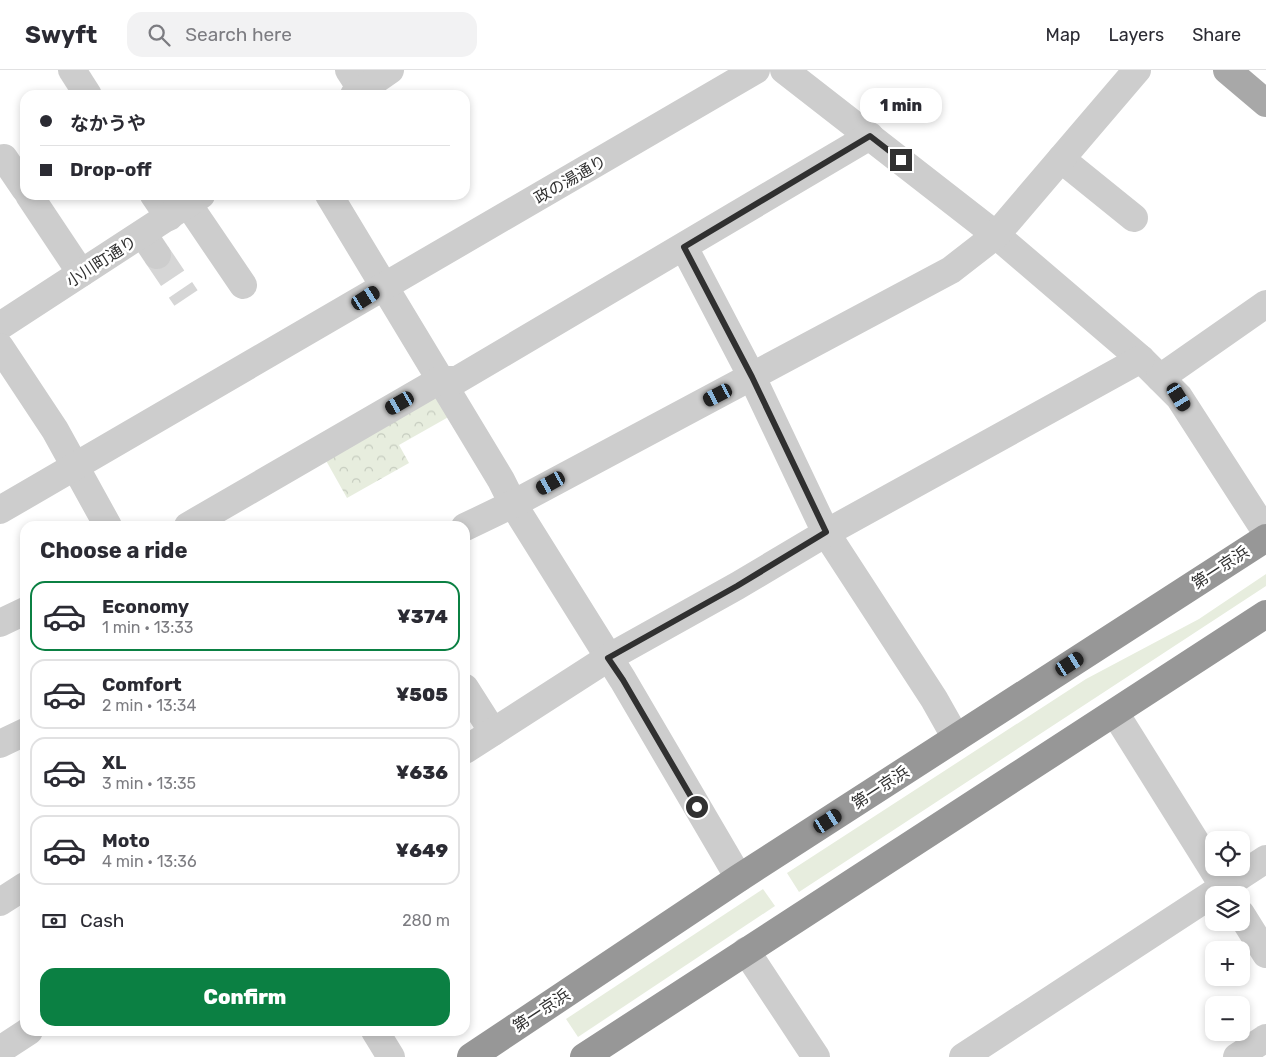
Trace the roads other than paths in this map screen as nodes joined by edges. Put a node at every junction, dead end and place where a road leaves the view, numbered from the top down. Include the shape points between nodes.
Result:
1 (72, 70) edge
2 (390, 70) edge
3 (756, 70) edge
4 (784, 70) edge
5 (1137, 70) edge
6 (1227, 70) edge
7 (355, 85) edge
8 (85, 90) edge
9 (1266, 103) edge
10 (870, 136) junction
11 (4, 158) dead end
12 (1061, 159) junction
13 (20, 182) edge
14 (32, 200) edge
15 (332, 200) edge
16 (178, 203) edge
17 (1134, 218) dead end
18 (996, 235) junction
19 (684, 247) junction
20 (81, 274) junction
21 (243, 285) dead end
22 (383, 287) junction
23 (1266, 304) edge
24 (0, 326) edge
25 (0, 347) edge
26 (1141, 359) junction
27 (752, 377) junction
28 (1160, 378) junction
29 (440, 380) junction
30 (76, 466) junction
31 (513, 504) junction
32 (0, 510) edge
33 (105, 521) edge
34 (197, 521) edge
35 (470, 525) edge
36 (826, 532) junction
37 (1266, 532) edge
38 (1266, 538) edge
39 (20, 613) edge
40 (1266, 614) edge
41 (0, 623) edge
42 (608, 658) junction
43 (470, 696) edge
44 (1115, 713) junction
45 (494, 732) junction
46 (20, 734) edge
47 (956, 738) junction
48 (0, 744) edge
49 (470, 747) edge
50 (1266, 858) edge
51 (739, 878) junction
52 (1223, 886) edge
53 (1231, 886) edge
54 (20, 889) edge
55 (0, 902) edge
56 (1205, 903) edge
57 (1250, 928) edge
58 (746, 951) junction
59 (1266, 954) edge
60 (21, 1036) edge
61 (378, 1036) edge
62 (1266, 1038) edge
63 (0, 1050) edge
64 (391, 1057) edge
65 (471, 1057) edge
66 (584, 1057) edge
67 (816, 1057) edge
68 (963, 1057) edge
69 (1237, 1057) edge

1 - 8 street
2 - 7 street
3 - 22 street, 政の湯通り
4 - 10 street
5 - 12 street via 1118,110
6 - 9 main road
10 - 18 street
10 - 19 street
11 - 13 street
12 - 17 street
12 - 18 street
14 - 20 street
15 - 22 street
16 - 20 street, 小川町通り via 150,244
16 - 21 street
18 - 26 street
18 - 27 street via 951,270
19 - 27 street
19 - 29 street via 457,380
20 - 24 street, 小川町通り
22 - 29 street
22 - 30 street, 政の湯通り
23 - 28 street
25 - 30 street
26 - 28 street
26 - 36 street
27 - 31 street via 570,480
27 - 36 street
28 - 37 street via 1179,397
29 - 31 street
29 - 34 street
30 - 32 street, 政の湯通り
30 - 33 street
31 - 35 street
31 - 42 street
36 - 42 street via 734,581
36 - 47 street
38 - 47 highway, 第一京浜
39 - 41 street
40 - 44 highway
42 - 45 street
42 - 51 street
43 - 45 street
44 - 52 street
44 - 58 highway
45 - 49 street
46 - 48 street
47 - 51 highway, 第一京浜
50 - 53 street
51 - 65 highway, 第一京浜
54 - 55 street
56 - 68 street
57 - 59 street
58 - 66 highway
58 - 67 street
60 - 63 street
61 - 64 street
62 - 69 street

